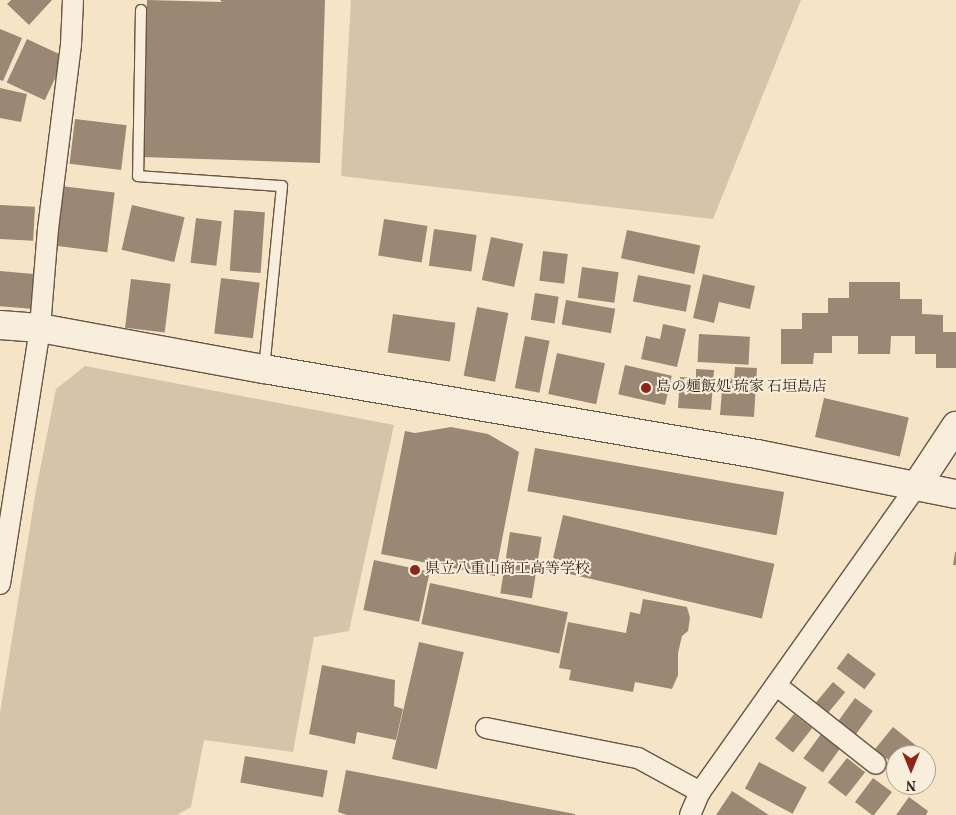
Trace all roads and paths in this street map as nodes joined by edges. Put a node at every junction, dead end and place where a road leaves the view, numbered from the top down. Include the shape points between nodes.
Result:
1 (73, 0) edge
2 (141, 10) dead end
3 (0, 325) edge
4 (40, 328) junction
5 (264, 369) junction
6 (956, 426) edge
7 (916, 485) junction
8 (956, 494) edge
9 (0, 584) edge
10 (776, 685) junction
11 (486, 728) dead end
12 (876, 764) dead end
13 (700, 792) junction
14 (690, 815) edge

1 - 4 street via 72,44 48,229
2 - 5 lane via 138,176 282,186
3 - 4 street
4 - 5 street
4 - 9 street
5 - 7 street via 757,454
6 - 7 street
7 - 8 street
7 - 10 street
10 - 12 street
10 - 13 street
11 - 13 street via 638,758
13 - 14 street

